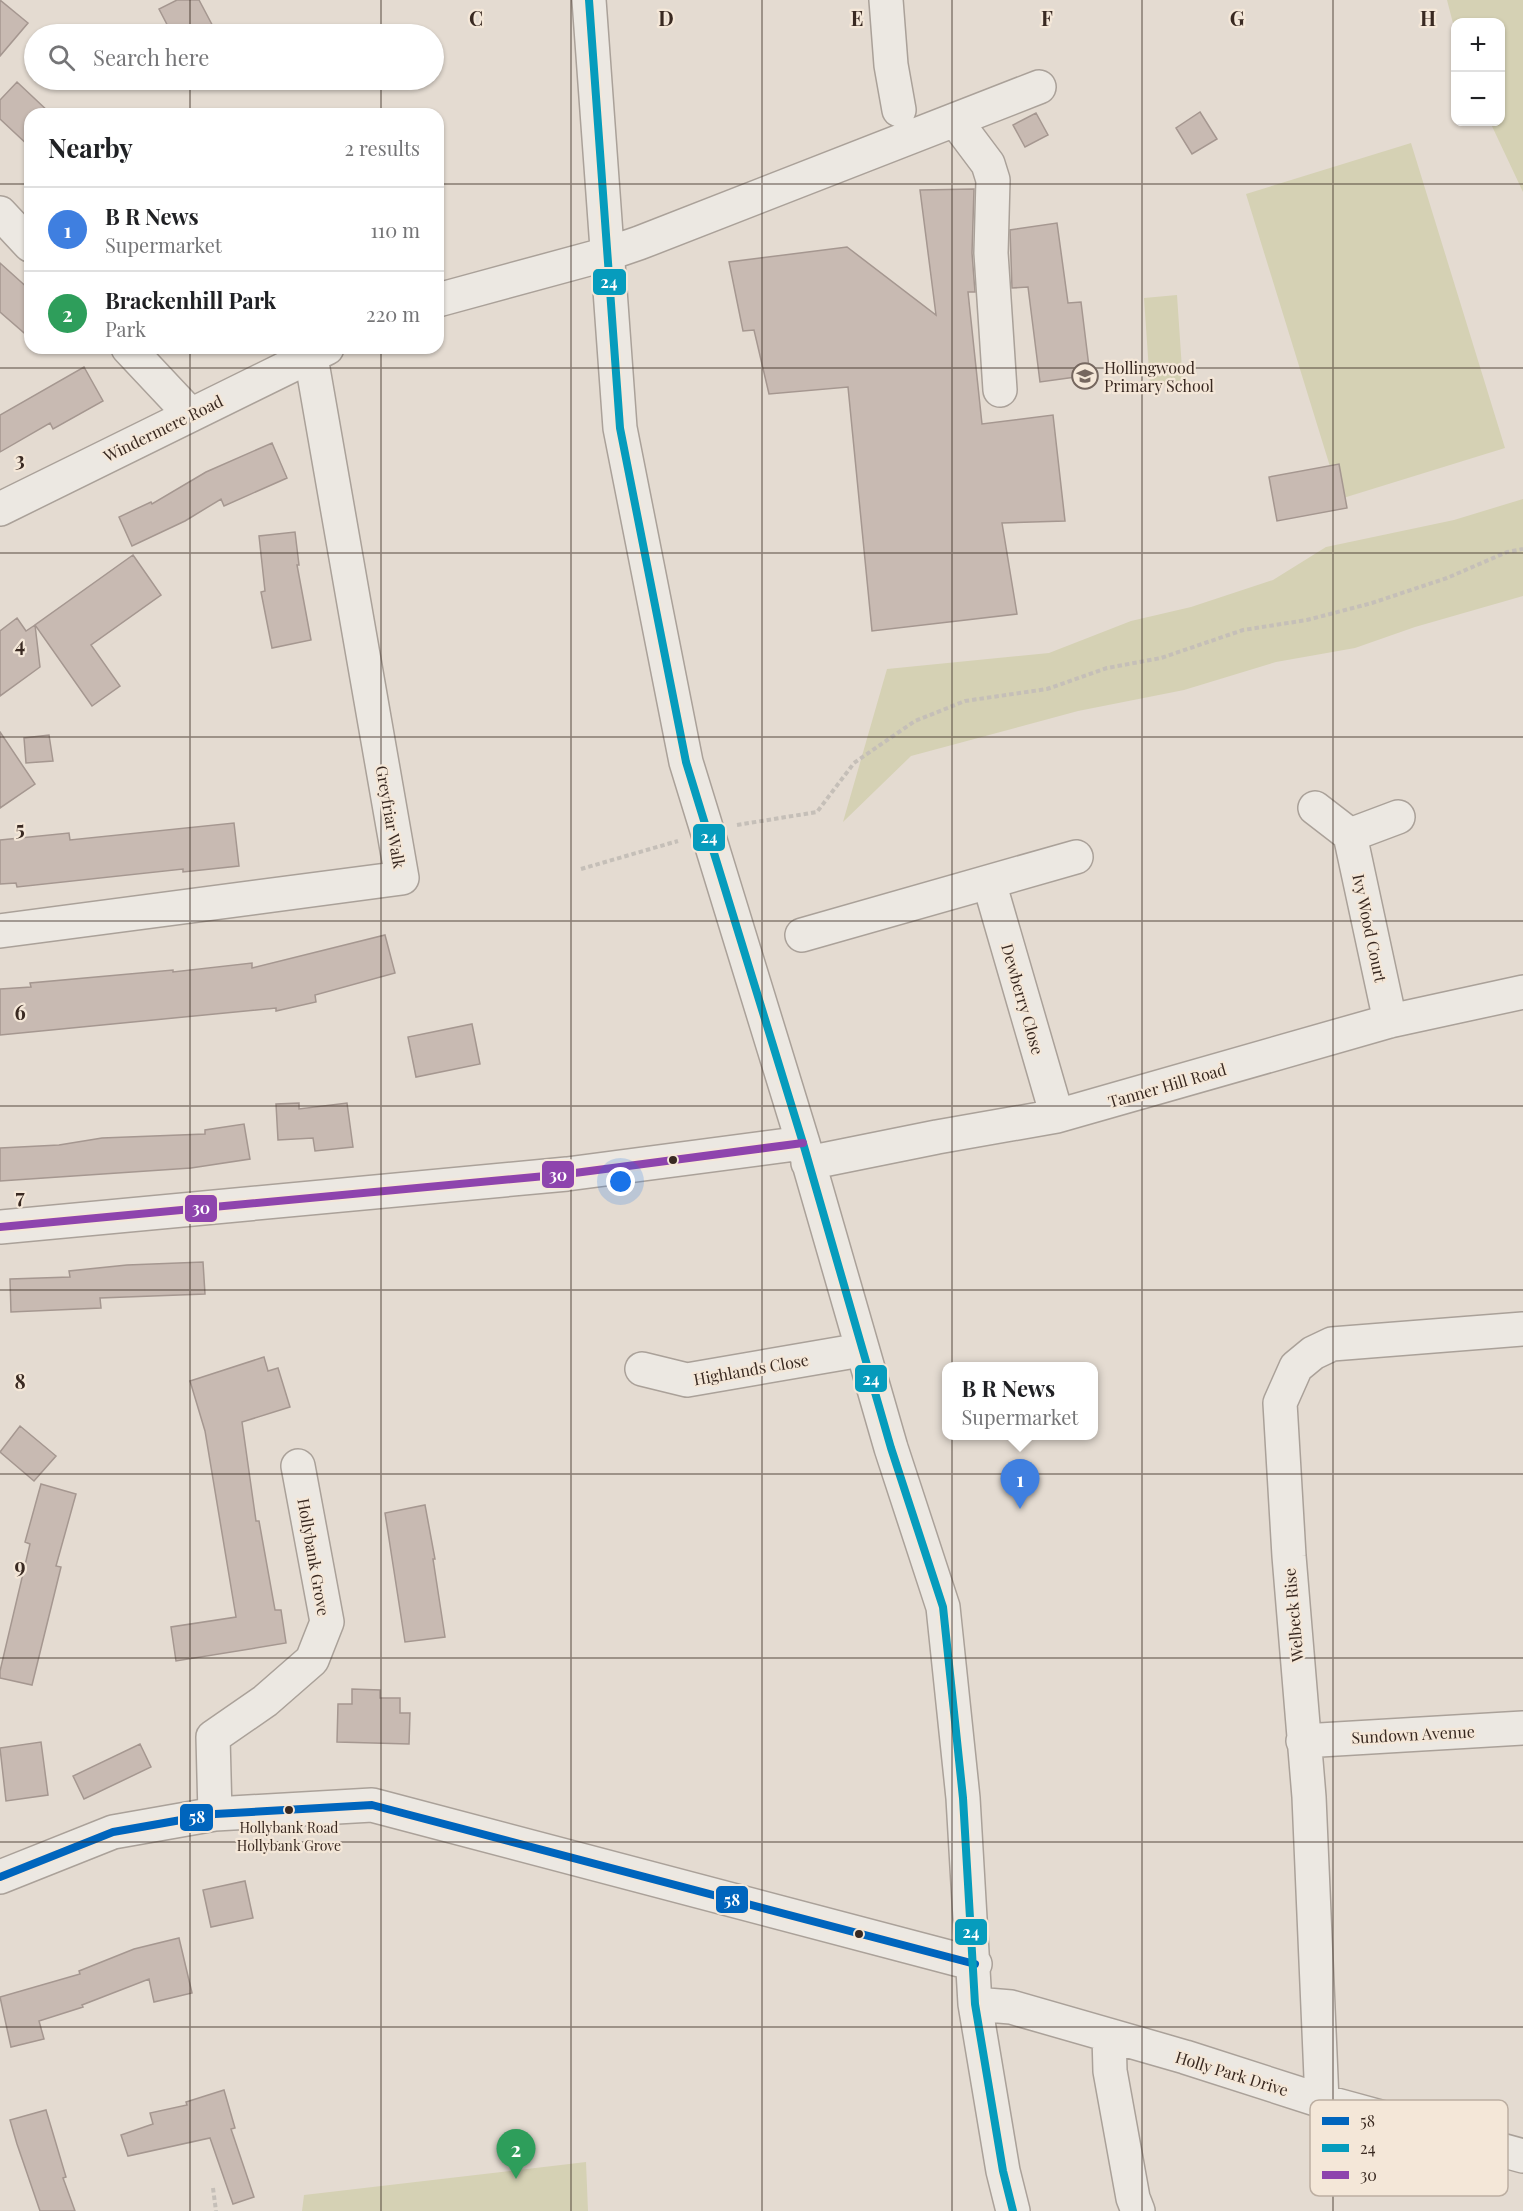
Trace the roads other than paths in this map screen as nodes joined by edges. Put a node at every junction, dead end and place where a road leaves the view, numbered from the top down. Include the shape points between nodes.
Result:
1 (589, 0) edge
2 (886, 0) edge
3 (1039, 87) dead end
4 (899, 110) dead end
5 (955, 120) junction
6 (0, 213) edge
7 (24, 239) edge
8 (607, 254) junction
9 (444, 298) edge
10 (134, 354) edge
11 (315, 354) edge
12 (319, 354) edge
13 (1000, 390) dead end
14 (190, 414) junction
15 (0, 509) edge
16 (1315, 808) dead end
17 (1398, 817) dead end
18 (1350, 835) junction
19 (1076, 857) dead end
20 (989, 882) junction
21 (0, 932) edge
22 (802, 935) dead end
23 (1523, 992) edge
24 (1390, 1021) junction
25 (1057, 1116) junction
26 (806, 1153) junction
27 (0, 1227) edge
28 (1523, 1329) edge
29 (861, 1350) junction
30 (642, 1369) dead end
31 (298, 1466) dead end
32 (1523, 1728) edge
33 (1304, 1741) junction
34 (215, 1814) junction
35 (0, 1877) edge
36 (975, 1964) junction
37 (975, 2004) junction
38 (1109, 2036) junction
39 (1316, 2100) edge
40 (1322, 2100) edge
41 (1508, 2152) edge
42 (1523, 2156) edge
43 (1013, 2211) edge
44 (1138, 2211) edge

1 - 8 street
2 - 4 street
3 - 5 street
5 - 8 street
5 - 13 street via 988,164 993,180 992,253
6 - 7 street
8 - 9 street
8 - 26 street via 620,428 686,762
10 - 14 street
11 - 14 street, Windermere Road
12 - 21 street, Greyfriar Walk via 402,878
14 - 15 street, Windermere Road
16 - 18 street
17 - 18 street
18 - 24 street, Ivy Wood Court
19 - 20 street
20 - 22 street
20 - 25 street, Dewberry Close
23 - 24 street, Tanner Hill Road
24 - 25 street, Tanner Hill Road
25 - 26 street, Tanner Hill Road via 937,1137
26 - 27 street, Tanner Hill Road
26 - 29 street
28 - 33 street, Welbeck Rise via 1332,1344 1296,1367 1286,1384 1280,1402
29 - 30 street, Highlands Close via 687,1380
29 - 36 street via 943,1607
31 - 34 street, Hollybank Grove via 327,1622 312,1660 265,1701 213,1737
32 - 33 street, Sundown Avenue
33 - 40 street, Welbeck Rise
34 - 35 street via 112,1832
34 - 36 street via 372,1805
36 - 37 street
37 - 38 street, Holly Park Drive via 1011,2007
37 - 43 street
38 - 39 street, Holly Park Drive
38 - 44 street via 1110,2071
41 - 42 street, Holly Park Drive

